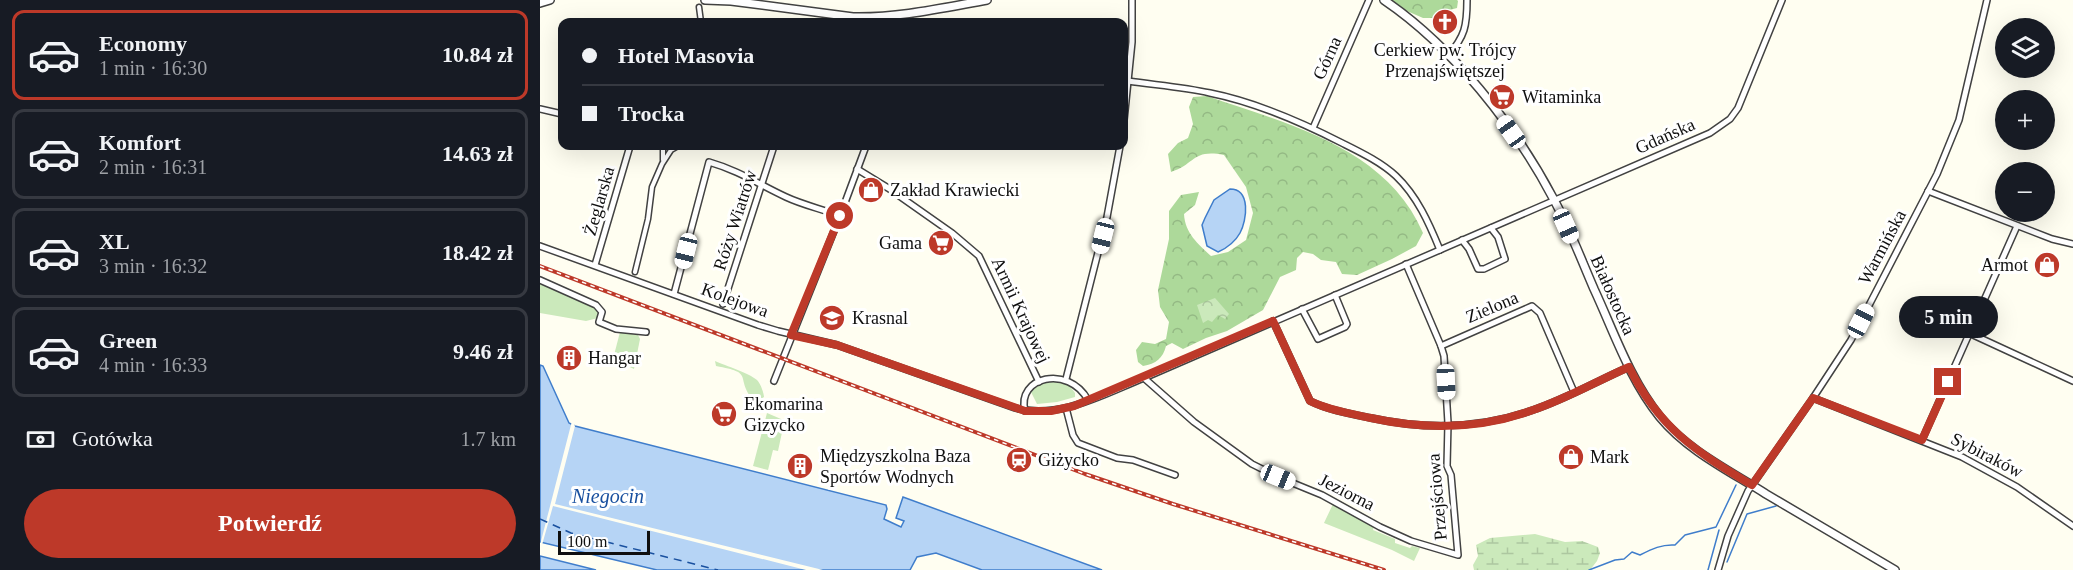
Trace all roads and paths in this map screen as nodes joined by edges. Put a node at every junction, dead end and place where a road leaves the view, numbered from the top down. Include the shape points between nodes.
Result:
1 (550, 0) edge
2 (705, 0) edge
3 (987, 0) edge
4 (1132, 0) edge
5 (1369, 0) edge
6 (1384, 0) edge
7 (1467, 0) edge
8 (1782, 0) edge
9 (1987, 0) edge
10 (731, 1) edge
11 (540, 3) edge
12 (699, 6) dead end
13 (700, 18) edge
14 (865, 18) edge
15 (899, 18) edge
16 (1448, 56) junction
17 (1128, 81) joint
18 (540, 109) edge
19 (558, 113) edge
20 (1313, 128) junction
21 (629, 150) edge
22 (662, 150) edge
23 (671, 150) edge
24 (773, 150) edge
25 (864, 150) edge
26 (1119, 150) edge
27 (662, 164) junction
28 (857, 169) junction
29 (762, 184) junction
30 (1928, 191) junction
31 (1554, 201) junction
32 (840, 216) junction
33 (2017, 226) junction
34 (1491, 228) junction
35 (1462, 240) junction
36 (2073, 244) edge
37 (540, 246) edge
38 (1440, 250) junction
39 (1406, 264) junction
40 (595, 265) junction
41 (635, 272) dead end
42 (540, 280) edge
43 (674, 294) junction
44 (1335, 294) junction
45 (723, 304) dead end
46 (1302, 309) junction
47 (1273, 321) junction
48 (646, 332) dead end
49 (1970, 333) junction
50 (791, 335) junction
51 (1441, 346) junction
52 (1629, 367) junction
53 (1144, 378) junction
54 (1066, 379) junction
55 (774, 381) dead end
56 (2073, 381) edge
57 (1038, 382) junction
58 (1574, 392) junction
59 (1813, 398) junction
60 (1088, 400) junction
61 (1066, 408) junction
62 (1025, 411) junction
63 (1447, 426) junction
64 (1922, 440) junction
65 (1175, 475) dead end
66 (1752, 485) junction
67 (2073, 526) edge
68 (1458, 555) joint
69 (1718, 570) edge
70 (1895, 570) edge

1 - 11 street
2 - 10 street
3 - 15 street
4 - 17 street via 1134,22
5 - 20 street, Górna
6 - 16 street, Białostocka
7 - 16 street via 1464,34
8 - 31 street, Gdańska via 1744,95 1730,119 1710,133
9 - 30 street, Warmińska via 1959,120
10 - 14 street
12 - 13 street
16 - 31 street, Białostocka via 1494,108
17 - 20 street via 1210,93
18 - 19 street
20 - 38 street via 1396,176 1425,214
21 - 40 street, Żeglarska
22 - 27 street
23 - 27 street
24 - 29 street, Róży Wiatrów
25 - 28 street
26 - 54 street via 1107,217
27 - 41 street via 652,187
28 - 32 street
28 - 57 street, Armii Krajowej via 952,233 979,256
29 - 32 street
29 - 43 street via 709,162
29 - 45 street, Róży Wiatrów
30 - 33 street
30 - 59 street, Warmińska via 1851,340
31 - 34 street, Gdańska
31 - 52 street, Białostocka
32 - 50 street
33 - 36 street
33 - 49 street
34 - 35 street, Gdańska
34 - 35 street via 1505,259 1484,269 1478,269
35 - 38 street, Gdańska
37 - 40 street, Kolejowa
38 - 39 street, Gdańska
39 - 44 street, Gdańska
39 - 51 street, Przejściowa
40 - 43 street, Kolejowa
42 - 48 street via 596,305 602,312 599,322 616,329
43 - 50 street, Kolejowa
44 - 46 street, Gdańska
44 - 46 street via 1345,327 1318,339
46 - 47 street, Gdańska
47 - 53 street, Gdańska
47 - 63 street via 1310,401 1390,422
49 - 56 street
49 - 64 street
50 - 55 street
50 - 62 street, Kolejowa via 837,345
51 - 58 street, Zielona via 1532,306 1540,313
51 - 63 street, Przejściowa
52 - 58 street
52 - 66 street, Białostocka via 1670,428
53 - 60 street, Gdańska
53 - 68 street, Jeziorna via 1194,422 1252,464 1401,536
54 - 57 street
54 - 60 street
57 - 62 street via 1023,399
58 - 63 street via 1516,415
59 - 64 street, Sybiraków
59 - 66 street, Warmińska
60 - 61 street, Gdańska
61 - 62 street, Gdańska
61 - 65 street via 1078,443
63 - 68 street, Przejściowa via 1447,466
64 - 67 street, Sybiraków via 1998,475
66 - 69 street via 1728,536
66 - 70 street, Białostocka

